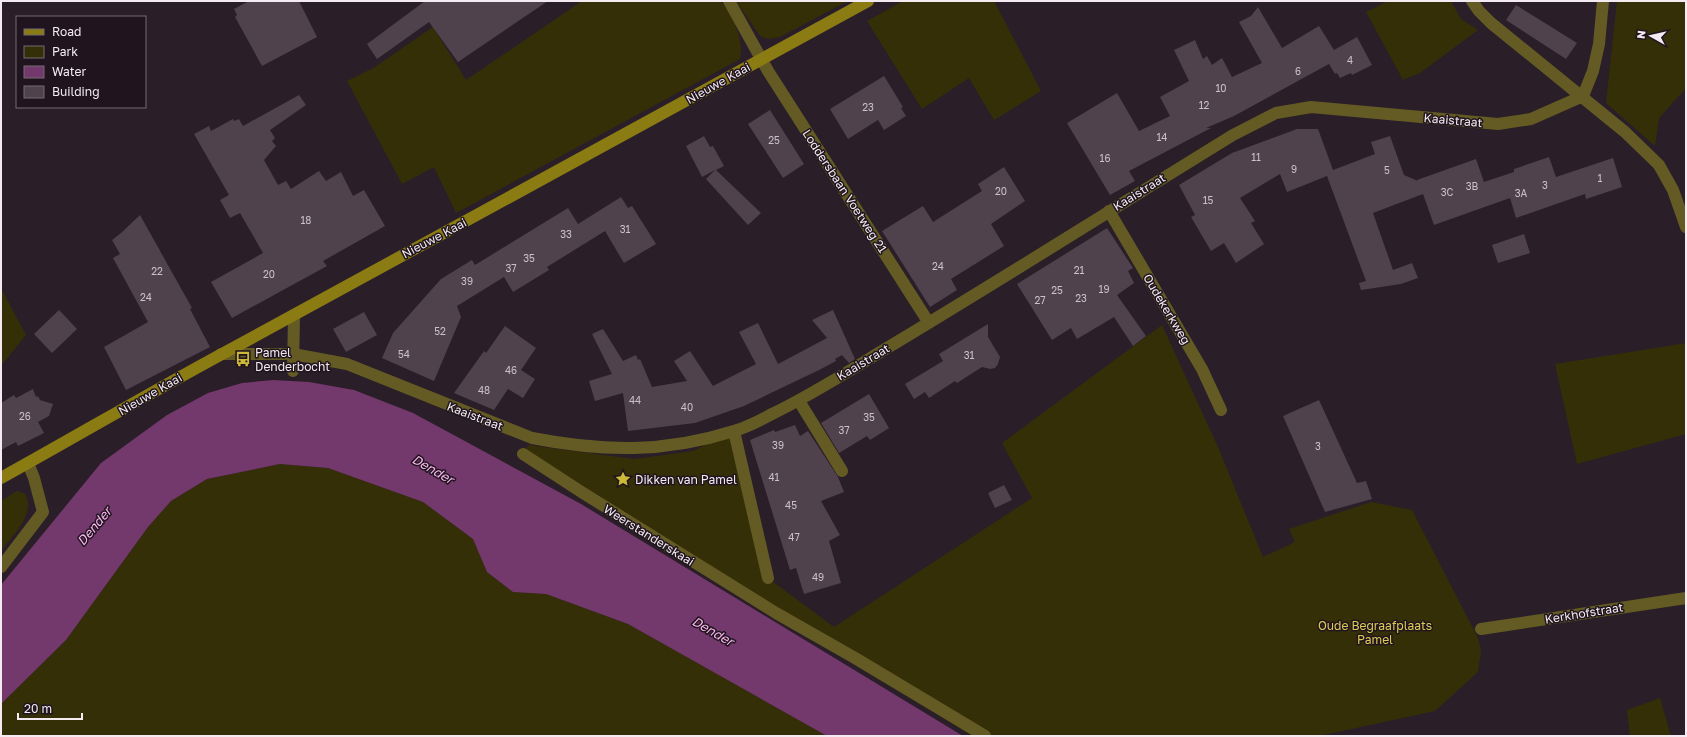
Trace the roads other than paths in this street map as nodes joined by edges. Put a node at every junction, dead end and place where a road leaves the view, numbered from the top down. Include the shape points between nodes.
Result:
1 (729, 1) edge
2 (868, 1) edge
3 (1472, 1) edge
4 (1603, 1) edge
5 (762, 59) junction
6 (1583, 96) junction
7 (1108, 211) junction
8 (1686, 227) edge
9 (294, 315) junction
10 (929, 323) junction
11 (221, 354) junction
12 (292, 354) junction
13 (293, 371) dead end
14 (798, 401) junction
15 (1221, 410) dead end
16 (734, 431) junction
17 (524, 454) dead end
18 (28, 463) junction
19 (842, 471) dead end
20 (1, 478) edge
21 (1, 567) edge
22 (768, 578) dead end
23 (1686, 598) edge
24 (1481, 629) dead end
25 (984, 736) edge

1 - 5 street, Loddersbaan Voetweg 21
2 - 5 main road, Nieuwe Kaai
3 - 6 street via 1496,28
4 - 6 street via 1599,44 1593,71
5 - 9 main road, Nieuwe Kaai
5 - 10 street, Loddersbaan Voetweg 21
6 - 7 street, Kaaistraat via 1531,119 1498,124 1311,107 1276,113 1233,135
6 - 8 street via 1659,165 1673,190
7 - 10 street, Kaaistraat
7 - 15 street, Oudekerkweg via 1202,369
9 - 11 main road, Nieuwe Kaai
9 - 12 street
10 - 14 street, Kaaistraat
11 - 12 street, Kaaistraat
11 - 18 main road, Nieuwe Kaai
12 - 13 street
12 - 16 street, Kaaistraat via 347,364 532,438 564,445 631,450 668,446
14 - 16 street, Kaaistraat
14 - 19 street
16 - 22 street
17 - 25 street, Weerstanderskaai via 776,614 855,658
18 - 20 main road, Nieuwe Kaai
18 - 21 street via 43,512
23 - 24 street, Kerkhofstraat

